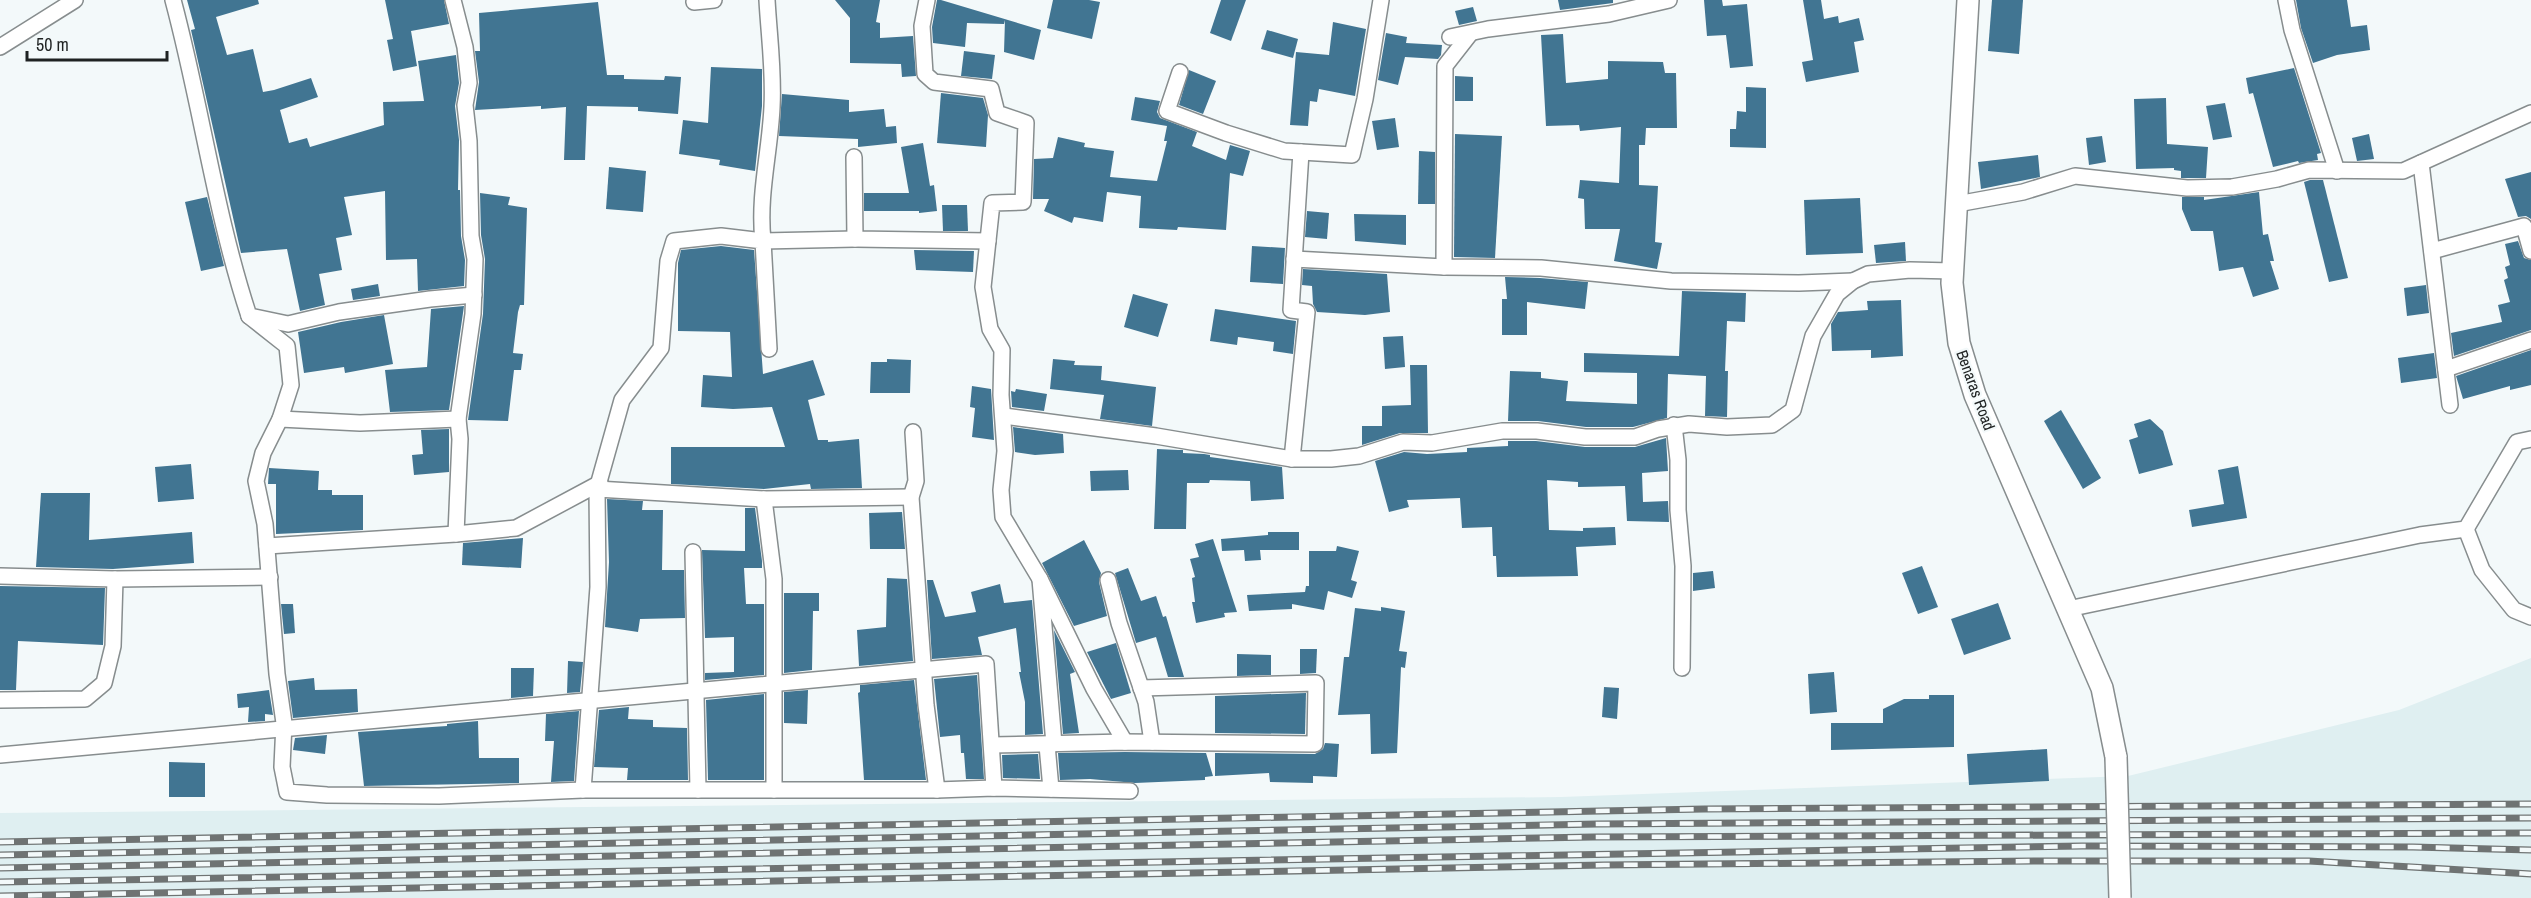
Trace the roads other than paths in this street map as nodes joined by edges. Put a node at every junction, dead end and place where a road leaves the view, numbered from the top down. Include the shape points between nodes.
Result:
1 (75, 0) edge
2 (172, 0) edge
3 (453, 0) edge
4 (714, 0) edge
5 (767, 0) edge
6 (927, 0) edge
7 (1381, 0) edge
8 (1669, 0) edge
9 (1968, 0) edge
10 (2286, 0) edge
11 (694, 2) dead end
12 (1470, 34) junction
13 (1450, 37) dead end
14 (0, 46) edge
15 (1180, 72) dead end
16 (2531, 113) edge
17 (1301, 152) junction
18 (854, 157) dead end
19 (2421, 163) junction
20 (2337, 171) junction
21 (1957, 204) junction
22 (855, 239) junction
23 (763, 241) junction
24 (988, 241) junction
25 (2432, 251) junction
26 (2531, 251) edge
27 (1294, 259) junction
28 (1444, 267) junction
29 (1953, 271) junction
30 (1853, 281) junction
31 (474, 295) junction
32 (249, 316) junction
33 (2531, 340) edge
34 (769, 350) dead end
35 (2446, 369) junction
36 (2450, 405) dead end
37 (1004, 416) junction
38 (280, 419) junction
39 (458, 419) junction
40 (1674, 425) junction
41 (913, 432) dead end
42 (2531, 439) edge
43 (1292, 459) junction
44 (598, 486) junction
45 (911, 497) junction
46 (764, 500) junction
47 (2466, 529) junction
48 (456, 534) junction
49 (267, 546) junction
50 (693, 552) dead end
51 (0, 576) edge
52 (270, 577) junction
53 (115, 579) junction
54 (1040, 579) junction
55 (1108, 580) dead end
56 (2068, 609) junction
57 (2531, 617) edge
58 (1682, 668) dead end
59 (924, 670) junction
60 (774, 685) junction
61 (1141, 688) junction
62 (697, 692) junction
63 (0, 700) edge
64 (590, 702) junction
65 (284, 729) junction
66 (1125, 742) junction
67 (1152, 742) junction
68 (992, 745) junction
69 (1051, 745) junction
70 (0, 755) edge
71 (994, 788) junction
72 (1051, 789) junction
73 (583, 790) junction
74 (698, 790) junction
75 (774, 790) junction
76 (937, 790) junction
77 (1130, 791) dead end
78 (2120, 898) edge

1 - 14 street
2 - 32 street via 234,271
3 - 31 street via 469,83 465,105
4 - 11 street
5 - 23 street via 772,108 763,171
6 - 24 street via 922,26 925,74 934,82 991,89 997,113 1026,123 1023,202 992,203
7 - 17 street via 1352,155
8 - 12 street via 1609,14
9 - 21 main road, Benaras Road
10 - 20 street
12 - 13 street
12 - 28 street via 1445,66
15 - 17 street via 1167,111 1284,151
16 - 19 street
17 - 27 street
18 - 22 street
19 - 20 street via 2403,171
19 - 25 street
20 - 21 street via 2309,170 2232,187 2187,188 2075,176 2023,192
21 - 29 main road, Benaras Road
22 - 23 street
22 - 24 street
23 - 34 street
23 - 44 street via 721,236 674,241 668,261 661,348 622,400
24 - 37 street via 983,287 990,329 1002,350
25 - 26 street via 2524,226
25 - 35 street
27 - 28 street
27 - 43 street via 1292,310 1307,312
28 - 30 street via 1541,268 1671,281
29 - 30 street via 1888,272 1868,274
29 - 56 main road, Benaras Road via 1959,343 1975,395
30 - 40 street via 1837,294 1813,336 1793,410 1772,425
31 - 32 street via 339,312 288,324
31 - 39 street
32 - 38 street via 287,346 291,385
33 - 35 street
35 - 36 street
37 - 43 street
37 - 54 street via 1003,517
38 - 39 street via 360,423
38 - 49 street via 263,453 256,482
39 - 48 street
40 - 43 street via 1635,436 1585,437 1502,430 1431,443 1403,442 1359,456
40 - 58 street via 1683,566
41 - 45 street via 916,481
42 - 47 street via 2517,442
44 - 46 street
44 - 48 street via 516,528
44 - 64 street via 598,587
45 - 46 street
45 - 59 street
46 - 60 street via 774,579
47 - 56 street via 2420,535
47 - 57 street via 2482,570 2514,610
48 - 49 street
49 - 52 street
50 - 62 street
51 - 53 street
52 - 53 street
52 - 65 street
53 - 63 street via 113,646 104,683 85,699
54 - 66 street
54 - 69 street
55 - 61 street
56 - 78 main road, Benaras Road, bridge via 2102,688 2116,758
59 - 60 street
59 - 68 street via 986,664
59 - 76 street
60 - 62 street
60 - 75 street
61 - 67 street
61 - 67 street via 1316,683 1315,744
62 - 64 street
62 - 74 street
64 - 65 street
64 - 73 street
65 - 70 street
65 - 73 street via 282,768 287,792 439,796
66 - 67 street
66 - 69 street
68 - 69 street
68 - 71 street
69 - 72 street
71 - 72 street
71 - 76 street
72 - 77 street
73 - 74 street
74 - 75 street
75 - 76 street

